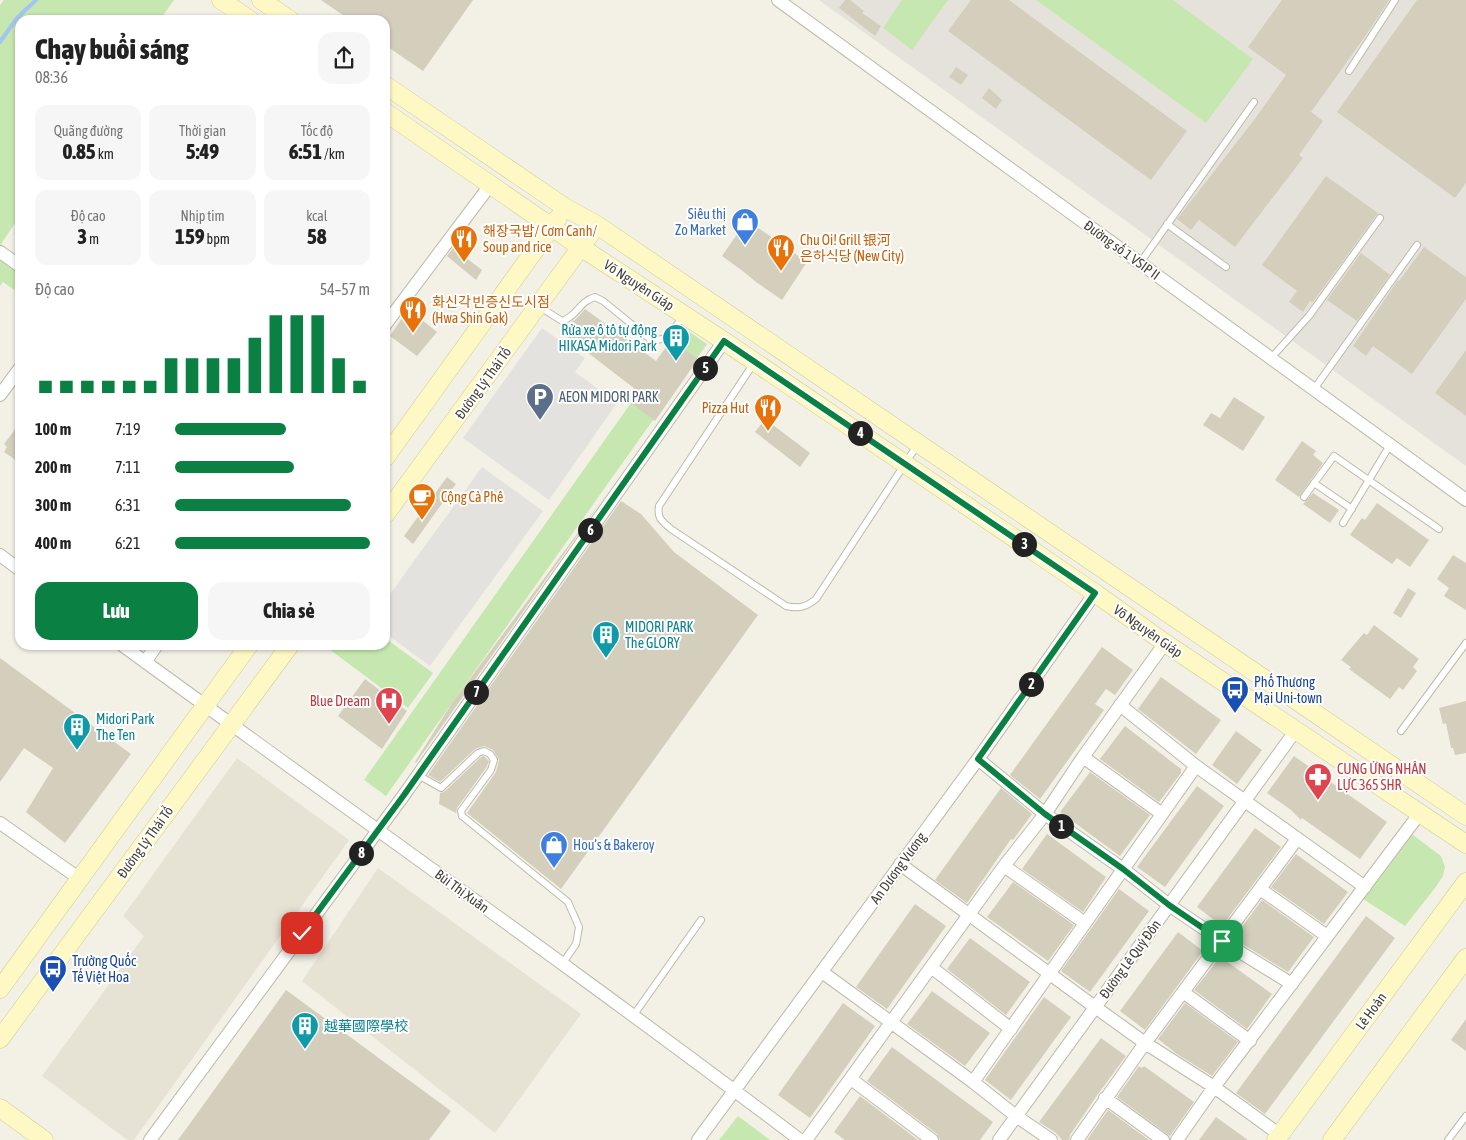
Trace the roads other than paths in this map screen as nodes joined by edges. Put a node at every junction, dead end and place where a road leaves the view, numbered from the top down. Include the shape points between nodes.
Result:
1 (220, 0) edge
2 (261, 0) edge
3 (778, 0) edge
4 (1396, 0) edge
5 (240, 15) edge
6 (283, 15) edge
7 (1349, 71) dead end
8 (390, 88) edge
9 (1254, 102) dead end
10 (390, 115) edge
11 (491, 184) junction
12 (566, 208) junction
13 (1380, 218) dead end
14 (1167, 224) junction
15 (597, 225) junction
16 (552, 226) junction
17 (1416, 245) dead end
18 (582, 248) junction
19 (0, 252) edge
20 (15, 262) edge
21 (1140, 263) junction
22 (1226, 267) dead end
23 (539, 306) junction
24 (684, 315) junction
25 (390, 318) edge
26 (724, 341) junction
27 (1271, 358) junction
28 (755, 362) junction
29 (15, 375) edge
30 (1314, 389) junction
31 (0, 395) edge
32 (918, 444) junction
33 (1390, 445) junction
34 (390, 451) edge
35 (905, 464) junction
36 (1369, 481) junction
37 (1314, 483) junction
38 (1304, 497) dead end
39 (1466, 500) edge
40 (390, 509) edge
41 (1352, 509) junction
42 (1343, 523) dead end
43 (1439, 529) dead end
44 (0, 555) edge
45 (15, 566) edge
46 (1095, 593) junction
47 (1165, 643) junction
48 (1466, 643) edge
49 (129, 650) edge
50 (153, 650) edge
51 (245, 650) edge
52 (286, 650) edge
53 (145, 662) junction
54 (1120, 705) junction
55 (205, 706) junction
56 (231, 725) junction
57 (1296, 730) junction
58 (1401, 731) dead end
59 (1083, 757) junction
60 (978, 759) junction
61 (1196, 766) junction
62 (418, 775) junction
63 (1245, 801) junction
64 (1420, 813) junction
65 (1045, 814) junction
66 (1162, 814) junction
67 (1466, 816) edge
68 (0, 823) edge
69 (378, 830) junction
70 (1297, 839) junction
71 (1466, 844) edge
72 (900, 864) junction
73 (1004, 866) junction
74 (1123, 869) junction
75 (80, 879) junction
76 (1466, 882) edge
77 (1365, 887) junction
78 (1260, 889) junction
79 (1169, 905) junction
80 (969, 915) junction
81 (702, 920) dead end
82 (1085, 923) junction
83 (1327, 936) junction
84 (1222, 941) junction
85 (1466, 958) edge
86 (562, 964) junction
87 (931, 967) junction
88 (822, 972) junction
89 (1050, 974) junction
90 (1292, 984) junction
91 (0, 989) edge
92 (1183, 992) junction
93 (1095, 1007) junction
94 (633, 1016) junction
95 (891, 1024) junction
96 (1010, 1029) junction
97 (0, 1038) edge
98 (1250, 1041) junction
99 (1145, 1043) junction
100 (851, 1079) junction
101 (973, 1082) junction
102 (1214, 1087) junction
103 (735, 1090) junction
104 (1106, 1098) junction
105 (0, 1108) edge
106 (1016, 1116) junction
107 (1465, 1120) edge
108 (1278, 1137) edge
109 (44, 1140) edge
110 (150, 1140) edge
111 (698, 1140) edge
112 (800, 1140) edge
113 (806, 1140) edge
114 (932, 1140) edge
115 (999, 1140) edge
116 (1051, 1140) edge
117 (1077, 1140) edge
118 (1163, 1140) edge
119 (1177, 1140) edge
120 (1332, 1140) edge
121 (1448, 1140) edge

1 - 5 main road
2 - 6 main road
3 - 21 street, Đường số 1 VSIP II
4 - 7 lane
8 - 12 main road, Võ Nguyên Giáp
9 - 14 lane
10 - 11 main road, Võ Nguyên Giáp
11 - 16 main road, Võ Nguyên Giáp
11 - 25 street
12 - 15 main road, Võ Nguyên Giáp
12 - 16 main road
13 - 27 lane via 1309,316
14 - 21 lane
14 - 22 lane
15 - 18 main road, Đường Lý Thái Tổ
15 - 32 main road, Võ Nguyên Giáp
16 - 18 main road, Võ Nguyên Giáp
16 - 34 main road
17 - 30 lane
18 - 23 main road, Đường Lý Thái Tổ
18 - 24 main road, Võ Nguyên Giáp
19 - 20 street
21 - 27 street, Đường số 1 VSIP II
23 - 24 lane via 562,321 570,318 586,300 595,297 651,340 659,341 666,338
23 - 40 main road, Đường Lý Thái Tổ
24 - 26 main road, Võ Nguyên Giáp
26 - 28 main road, Võ Nguyên Giáp
26 - 62 street
27 - 30 street, Đường số 1 VSIP II
28 - 35 main road, Võ Nguyên Giáp
28 - 35 lane via 658,506 658,514 671,529 786,606 798,609 816,599
29 - 31 street
30 - 33 street, Đường số 1 VSIP II
32 - 35 lane
32 - 67 main road, Võ Nguyên Giáp
33 - 36 lane
33 - 39 street, Đường số 1 VSIP II
35 - 46 main road, Võ Nguyên Giáp
36 - 37 lane via 1334,456
36 - 41 lane
36 - 43 lane
37 - 38 lane
37 - 41 lane
41 - 42 lane
44 - 45 street
46 - 47 main road, Võ Nguyên Giáp
46 - 60 street, An Dương Vương
47 - 54 street
47 - 57 main road, Võ Nguyên Giáp
48 - 58 lane
49 - 53 street, Bùi Thị Xuân
50 - 53 street
51 - 55 main road
52 - 56 main road, Đường Lý Thái Tổ
53 - 55 street, Bùi Thị Xuân
54 - 59 street
54 - 61 street
55 - 56 street, Bùi Thị Xuân
55 - 75 main road
56 - 69 street, Bùi Thị Xuân
56 - 97 main road, Đường Lý Thái Tổ
57 - 63 street, Đường Lê Quý Đôn
57 - 64 main road, Võ Nguyên Giáp
59 - 65 street
59 - 66 street
60 - 65 street
60 - 72 street, An Dương Vương
61 - 63 street
61 - 66 street
62 - 69 street
62 - 86 lane via 441,788 478,753 490,754 494,760 491,770 460,811 462,816 568,902 579,927 576,944
63 - 70 street
63 - 79 street, Đường Lê Quý Đôn
64 - 71 main road, Võ Nguyên Giáp
64 - 77 street
65 - 73 street
65 - 74 street
66 - 74 street
68 - 75 street
69 - 86 street, Bùi Thị Xuân
69 - 110 street
70 - 77 street
70 - 78 street
72 - 80 street
72 - 88 street, An Dương Vương
73 - 80 street
73 - 82 street
74 - 79 street
74 - 82 street
75 - 91 main road
76 - 108 main road, Lê Hoàn
77 - 83 street
78 - 83 street
78 - 84 street
79 - 84 street
79 - 93 street, Đường Lê Quý Đôn
80 - 87 street
80 - 89 street
81 - 94 lane
82 - 89 street
83 - 90 street
84 - 90 street
84 - 92 street
85 - 120 main road
86 - 94 street, Bùi Thị Xuân
87 - 95 street
87 - 96 street
88 - 95 street
88 - 103 street, An Dương Vương
89 - 93 street
89 - 96 street
90 - 98 street
92 - 98 street
92 - 99 street
93 - 99 street
93 - 106 street, Đường Lê Quý Đôn
94 - 103 street, Bùi Thị Xuân
95 - 100 street
95 - 101 street
96 - 101 street
98 - 102 street
99 - 102 street
99 - 104 street
100 - 113 street
100 - 114 street
101 - 106 street
102 - 108 street
102 - 119 street
103 - 111 street, An Dương Vương
103 - 112 street, Bùi Thị Xuân
104 - 117 street
104 - 118 street
105 - 109 main road
106 - 115 street, Đường Lê Quý Đôn
106 - 116 street
107 - 121 lane

